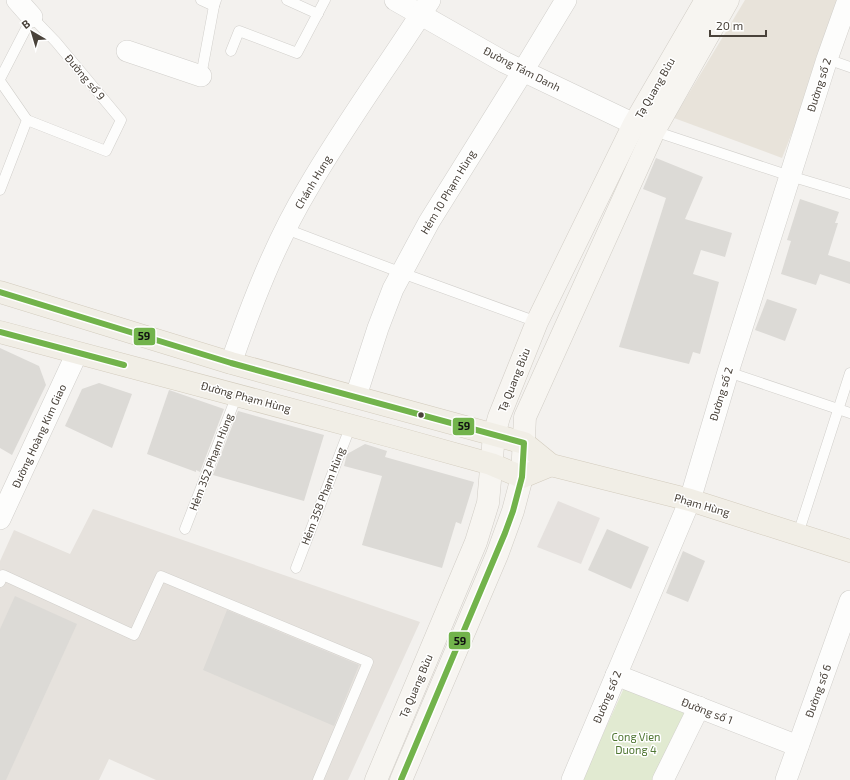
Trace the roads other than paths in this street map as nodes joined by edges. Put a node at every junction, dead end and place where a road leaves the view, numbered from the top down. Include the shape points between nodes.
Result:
1 (17, 0) edge
2 (201, 0) edge
3 (287, 0) edge
4 (325, 0) edge
5 (395, 0) edge
6 (566, 0) edge
7 (706, 0) edge
8 (728, 0) edge
9 (848, 0) edge
10 (215, 3) edge
11 (425, 7) edge
12 (318, 14) junction
13 (32, 17) junction
14 (127, 51) dead end
15 (231, 51) dead end
16 (827, 59) junction
17 (850, 67) edge
18 (524, 72) junction
19 (201, 76) joint
20 (0, 80) edge
21 (27, 120) junction
22 (644, 127) junction
23 (790, 176) junction
24 (0, 190) edge
25 (850, 194) edge
26 (286, 229) junction
27 (402, 274) junction
28 (0, 292) edge
29 (537, 322) junction
30 (0, 332) edge
31 (77, 353) junction
32 (231, 363) junction
33 (728, 372) junction
34 (850, 373) edge
35 (237, 395) junction
36 (356, 396) junction
37 (838, 410) junction
38 (850, 413) edge
39 (351, 425) junction
40 (494, 435) junction
41 (524, 443) junction
42 (491, 464) junction
43 (551, 465) junction
44 (522, 477) junction
45 (690, 500) junction
46 (0, 519) edge
47 (185, 529) dead end
48 (798, 534) junction
49 (850, 551) edge
50 (296, 568) dead end
51 (0, 582) edge
52 (850, 601) edge
53 (616, 675) junction
54 (699, 707) junction
55 (798, 746) junction
56 (318, 780) edge
57 (376, 780) edge
58 (401, 780) edge
59 (572, 780) edge
60 (663, 780) edge
61 (786, 780) edge

1 - 13 street
2 - 10 lane
3 - 12 lane
4 - 12 lane
5 - 11 street, Đường Tám Danh
6 - 18 street, Hẻm 10 Phạm Hùng
7 - 22 main road, Tạ Quang Bửu
8 - 22 main road, Tạ Quang Bửu
9 - 16 street, Đường số 2
10 - 19 lane
11 - 18 street, Đường Tám Danh
11 - 26 street, Chánh Hưng via 307,188
12 - 15 lane via 297,53 239,31
13 - 20 lane
13 - 21 lane, Đường số 9 via 121,120 106,151
14 - 19 street
16 - 17 lane
16 - 23 street, Đường số 2
18 - 22 street, Đường Tám Danh
18 - 27 street, Hẻm 10 Phạm Hùng via 429,222
20 - 21 lane
21 - 24 lane
22 - 23 lane
22 - 29 main road, Tạ Quang Bửu
22 - 41 main road, Tạ Quang Bửu via 525,417
23 - 25 lane
23 - 33 street, Đường số 2
26 - 27 lane
26 - 32 street, Chánh Hưng via 252,304
27 - 29 lane
27 - 36 street, Hẻm 10 Phạm Hùng via 378,328
28 - 32 main road
29 - 40 main road, Tạ Quang Bửu
30 - 31 main road, Đường Phạm Hùng
31 - 35 main road, Đường Phạm Hùng
31 - 46 street, Đường Hoàng Kim Giao
32 - 36 main road
33 - 37 lane
33 - 45 street, Đường số 2
34 - 37 lane
35 - 39 main road, Đường Phạm Hùng
35 - 47 lane, Hẻm 352 Phạm Hùng
36 - 40 main road
37 - 38 lane
37 - 48 lane
39 - 42 main road, Đường Phạm Hùng
39 - 50 lane, Hẻm 358 Phạm Hùng
40 - 41 main road
40 - 42 main road, Tạ Quang Bửu
41 - 43 main road, Phạm Hùng
41 - 44 main road, Tạ Quang Bửu
42 - 44 main road
42 - 57 main road, Tạ Quang Bửu via 488,502 476,542
43 - 44 main road
43 - 45 main road, Phạm Hùng
44 - 58 main road, Tạ Quang Bửu via 506,533
45 - 48 main road, Phạm Hùng
45 - 53 street, Đường số 2
48 - 49 main road, Phạm Hùng
51 - 56 lane via 3,575 134,635 161,576 368,662
52 - 55 street, Đường số 6
53 - 54 street, Đường số 1
53 - 59 street, Đường số 2
54 - 55 street, Đường số 1
54 - 60 street
55 - 61 street, Đường số 6

